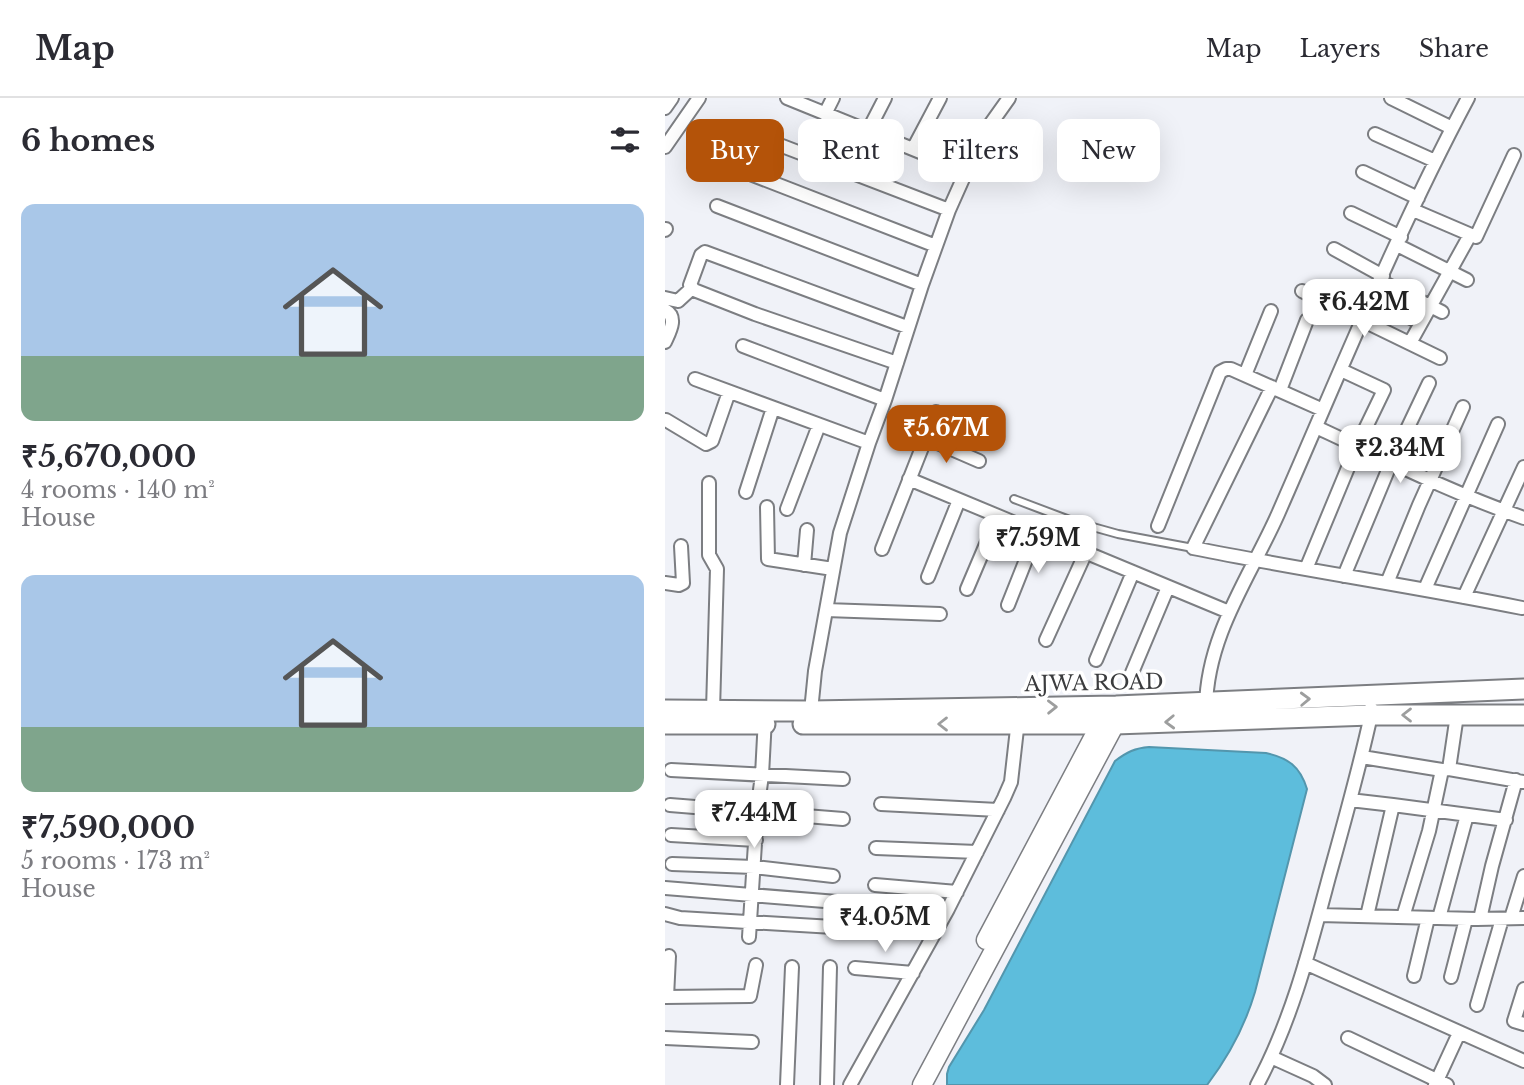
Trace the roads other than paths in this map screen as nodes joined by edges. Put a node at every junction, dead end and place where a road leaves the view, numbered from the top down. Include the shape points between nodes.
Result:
1 (672, 98) edge
2 (699, 98) edge
3 (787, 98) edge
4 (833, 98) edge
5 (885, 98) edge
6 (940, 98) edge
7 (1009, 98) edge
8 (1391, 98) edge
9 (1468, 98) edge
10 (665, 108) edge
11 (825, 114) junction
12 (838, 119) edge
13 (874, 119) edge
14 (994, 119) edge
15 (1452, 128) junction
16 (1375, 134) dead end
17 (904, 145) edge
18 (665, 147) edge
19 (784, 147) edge
20 (913, 149) junction
21 (918, 151) edge
22 (1514, 155) dead end
23 (1435, 161) junction
24 (1363, 172) dead end
25 (771, 182) edge
26 (962, 182) edge
27 (1415, 204) junction
28 (717, 206) dead end
29 (949, 210) junction
30 (1351, 213) dead end
31 (1470, 235) junction
32 (1399, 241) junction
33 (936, 246) junction
34 (1334, 249) dead end
35 (1450, 272) junction
36 (1381, 279) junction
37 (1467, 280) dead end
38 (922, 285) junction
39 (691, 289) junction
40 (1302, 291) dead end
41 (665, 299) edge
42 (1430, 306) junction
43 (665, 310) edge
44 (1272, 311) dead end
45 (1442, 312) dead end
46 (1307, 320) dead end
47 (1363, 320) junction
48 (907, 327) junction
49 (665, 342) edge
50 (1410, 343) junction
51 (743, 346) dead end
52 (1440, 358) dead end
53 (897, 363) junction
54 (1341, 370) junction
55 (1245, 374) junction
56 (695, 379) dead end
57 (1429, 383) dead end
58 (1276, 388) junction
59 (729, 392) junction
60 (885, 400) junction
61 (1463, 407) dead end
62 (773, 408) junction
63 (1323, 410) junction
64 (936, 412) dead end
65 (666, 420) edge
66 (1499, 424) dead end
67 (819, 425) junction
68 (1316, 427) junction
69 (926, 438) junction
70 (869, 443) junction
71 (1357, 446) junction
72 (979, 461) dead end
73 (1391, 463) junction
74 (1524, 467) edge
75 (909, 479) junction
76 (1430, 481) junction
77 (709, 483) dead end
78 (746, 492) dead end
79 (1467, 497) junction
80 (1014, 499) dead end
81 (959, 500) junction
82 (767, 507) dead end
83 (787, 509) dead end
84 (1503, 510) junction
85 (997, 516) junction
86 (1524, 517) edge
87 (1158, 526) dead end
88 (807, 530) dead end
89 (1037, 532) junction
90 (681, 547) dead end
91 (1193, 548) junction
92 (882, 549) dead end
93 (1086, 552) junction
94 (1256, 561) junction
95 (804, 565) junction
96 (833, 569) junction
97 (1306, 569) junction
98 (1133, 572) junction
99 (1344, 576) junction
100 (928, 577) dead end
101 (665, 583) edge
102 (1387, 583) junction
103 (1168, 587) junction
104 (967, 589) dead end
105 (1425, 589) junction
106 (1464, 597) junction
107 (1008, 606) dead end
108 (1523, 607) edge
109 (826, 610) junction
110 (1229, 612) junction
111 (940, 614) dead end
112 (1046, 640) dead end
113 (1096, 660) dead end
114 (1131, 675) dead end
115 (1524, 690) edge
116 (1371, 706) junction
117 (665, 710) edge
118 (713, 710) junction
119 (811, 711) junction
120 (1206, 712) junction
121 (1108, 715) junction
122 (1457, 715) junction
123 (1524, 715) edge
124 (1018, 716) junction
125 (765, 717) junction
126 (665, 724) edge
127 (1362, 757) junction
128 (1446, 769) junction
129 (671, 770) dead end
130 (762, 775) junction
131 (843, 779) dead end
132 (1520, 781) edge
133 (1350, 800) junction
134 (881, 804) dead end
135 (670, 805) dead end
136 (1393, 805) junction
137 (998, 810) junction
138 (1434, 810) junction
139 (757, 812) junction
140 (1468, 815) junction
141 (843, 819) dead end
142 (1506, 820) junction
143 (671, 835) dead end
144 (756, 840) junction
145 (876, 848) dead end
146 (977, 852) junction
147 (673, 864) dead end
148 (754, 867) junction
149 (833, 876) dead end
150 (1524, 876) edge
151 (875, 885) dead end
152 (665, 888) edge
153 (957, 892) junction
154 (752, 896) junction
155 (837, 902) dead end
156 (665, 914) edge
157 (1319, 915) junction
158 (1367, 916) junction
159 (1403, 917) junction
160 (1434, 918) junction
161 (1466, 919) junction
162 (1480, 919) junction
163 (1512, 919) edge
164 (749, 922) junction
165 (936, 932) junction
166 (749, 937) dead end
167 (669, 956) dead end
168 (1304, 963) junction
169 (755, 965) dead end
170 (792, 967) dead end
171 (830, 967) dead end
172 (855, 968) dead end
173 (913, 973) junction
174 (1415, 975) dead end
175 (1451, 977) dead end
176 (1524, 989) edge
177 (666, 996) edge
178 (1477, 1005) dead end
179 (1524, 1024) edge
180 (1459, 1033) junction
181 (665, 1038) edge
182 (1347, 1038) dead end
183 (752, 1042) dead end
184 (1271, 1056) junction
185 (1524, 1061) edge
186 (1440, 1084) edge
187 (787, 1085) edge
188 (827, 1085) edge
189 (850, 1085) edge
190 (909, 1085) edge
191 (922, 1085) edge
192 (1257, 1085) edge
193 (1325, 1085) edge

1 - 10 street
2 - 18 street
3 - 11 street
4 - 11 street
5 - 13 street
6 - 20 street
7 - 14 street
8 - 15 street
9 - 15 street
11 - 12 street
15 - 23 street
16 - 23 street
17 - 20 street
19 - 29 street
20 - 21 street
22 - 31 street via 1479,233
23 - 27 street
24 - 27 street
25 - 33 street
26 - 29 street
27 - 31 street
27 - 32 street
28 - 38 street
29 - 33 street
30 - 32 street
31 - 35 street
32 - 35 street
32 - 36 street
33 - 38 street
34 - 36 street
35 - 37 street
35 - 42 street
36 - 42 street
36 - 47 street
38 - 48 street
39 - 41 street via 678,301
39 - 48 street via 705,253
39 - 53 street
40 - 47 street
42 - 45 street
42 - 50 street
43 - 49 street via 673,320
44 - 55 street
46 - 58 street
47 - 50 street
47 - 54 street
48 - 53 street
50 - 52 street
51 - 60 street
53 - 60 street
54 - 63 street
54 - 71 street via 1384,390
55 - 58 street
55 - 87 street via 1231,369 1220,372
56 - 59 street
57 - 73 street
58 - 63 street
58 - 91 street
59 - 62 street
59 - 65 street via 709,444
60 - 70 street
61 - 76 street
62 - 67 street
62 - 78 street
63 - 68 street
64 - 69 street
66 - 79 street
67 - 70 street
67 - 83 street
68 - 71 street
68 - 94 street
69 - 72 street
69 - 75 street
70 - 96 street
71 - 73 street
71 - 97 street
73 - 76 street
73 - 99 street
74 - 84 street
75 - 81 street
75 - 92 street
76 - 79 street
76 - 102 street
77 - 118 street via 709,555 717,569
79 - 84 street
79 - 105 street
80 - 91 lane via 1107,531
81 - 85 street
81 - 100 street
82 - 95 street via 768,559
84 - 86 street
84 - 106 street
85 - 89 street
85 - 104 street
88 - 95 street
89 - 93 street
89 - 107 street
90 - 101 street via 683,583
91 - 94 street
93 - 98 street
93 - 112 street
94 - 97 street
94 - 110 street
95 - 96 street
96 - 109 street
97 - 99 street
98 - 103 street
98 - 113 street
99 - 102 street
102 - 105 street
103 - 110 street
103 - 114 street
105 - 106 street
106 - 108 street
109 - 111 street
109 - 119 street
110 - 120 street via 1215,648
115 - 116 main road, AJWA ROAD
116 - 120 main road, AJWA ROAD
122 -> 116 main road, AJWA ROAD
116 - 127 street
117 - 118 main road, AJWA ROAD
118 - 125 main road, AJWA ROAD
119 - 124 main road, AJWA ROAD
119 - 125 main road, AJWA ROAD
120 - 121 main road, AJWA ROAD
121 - 124 main road, AJWA ROAD
121 - 190 street
121 - 191 street
122 - 123 main road, AJWA ROAD
122 - 128 street
124 -> 125 main road, AJWA ROAD
124 - 137 street via 1011,782
125 - 126 main road, AJWA ROAD
125 - 130 street
127 - 128 street
127 - 133 street
128 - 132 street
128 - 138 street
129 - 130 street
130 - 131 street
130 - 139 street
132 - 142 street
133 - 136 street
133 - 157 street
134 - 137 street
135 - 139 street
136 - 138 street
136 - 158 street
137 - 146 street
138 - 140 street
138 - 159 street
139 - 141 street
139 - 144 street
140 - 142 street
140 - 160 street
142 - 162 street
143 - 144 street
144 - 148 street
145 - 146 street
146 - 153 street
147 - 148 street
148 - 149 street
148 - 154 street
150 - 163 street
151 - 153 street
152 - 154 street
153 - 165 street
154 - 155 street
154 - 164 street
156 - 164 street
157 - 158 street
157 - 168 street
158 - 159 street
159 - 160 street
160 - 161 street
160 - 174 street
161 - 162 street
161 - 175 street
162 - 163 street
163 - 178 street
164 - 165 street
164 - 166 street
165 - 173 street
167 - 177 street
168 - 180 street
168 - 184 street
169 - 177 street via 750,996
170 - 187 street
171 - 188 street
172 - 173 street
173 - 189 street
176 - 179 street via 1514,1021
180 - 185 street
180 - 186 street
181 - 183 street
182 - 186 street
184 - 192 street
184 - 193 street

